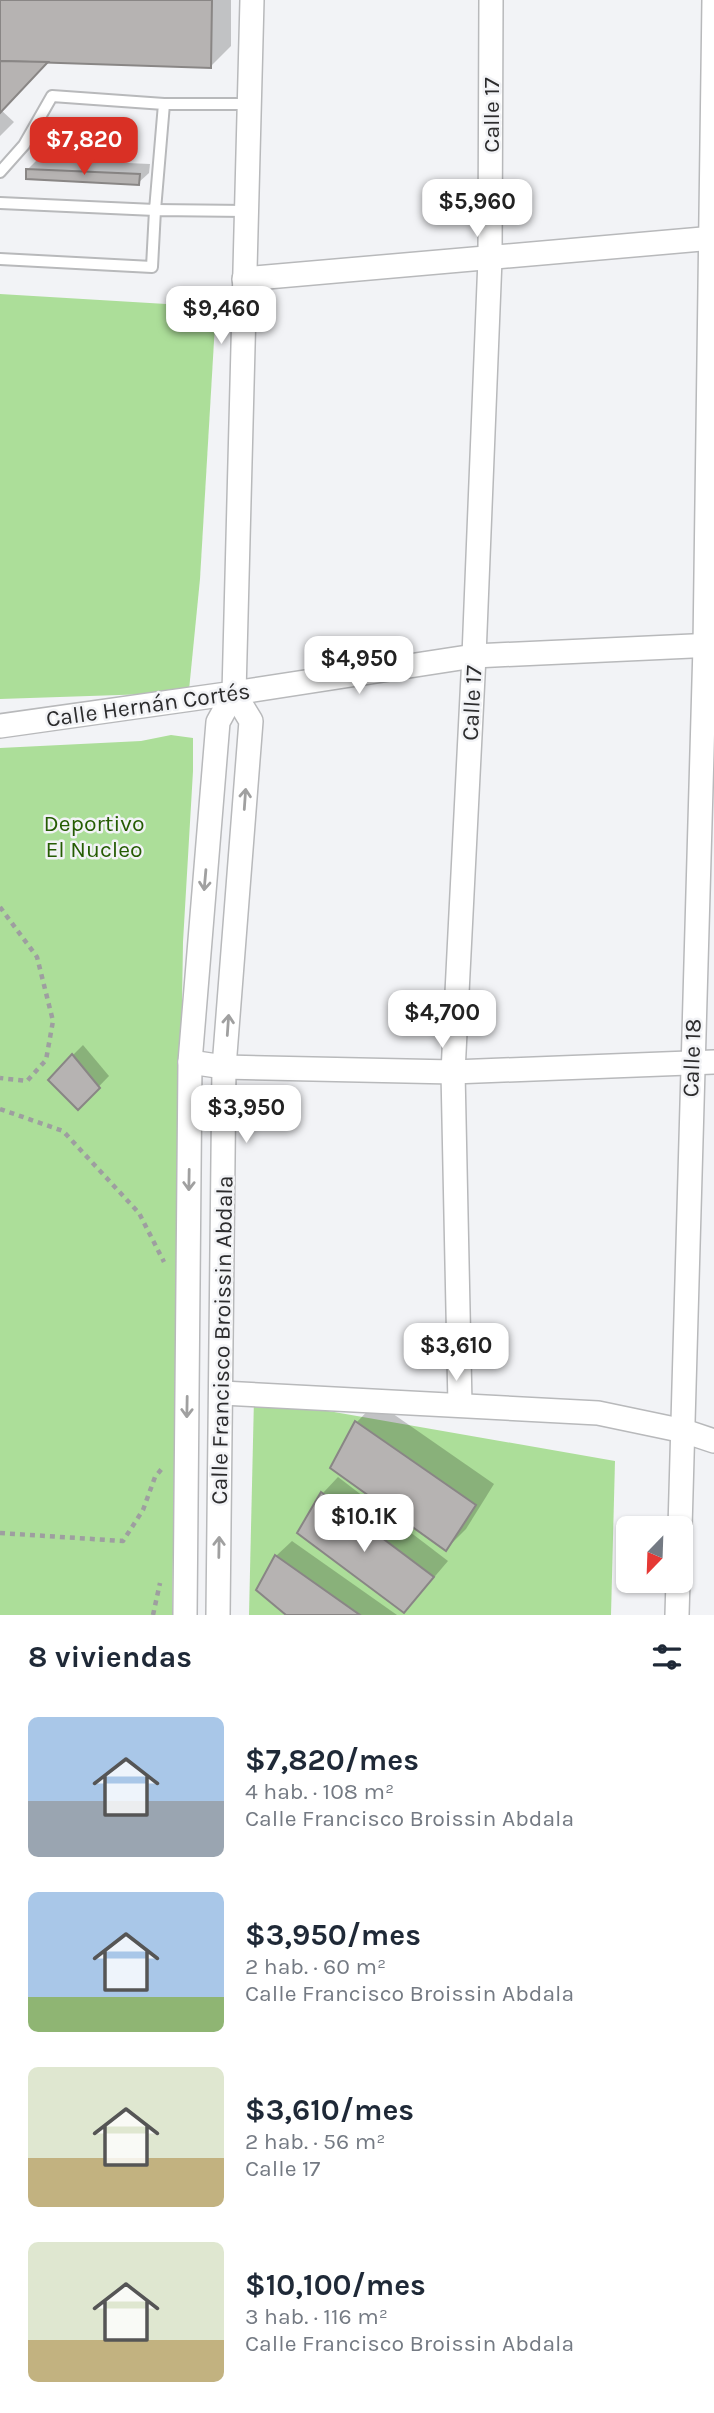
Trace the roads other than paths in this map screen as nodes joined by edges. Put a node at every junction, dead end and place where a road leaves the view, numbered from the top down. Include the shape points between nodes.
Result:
1 (252, 0) edge
2 (491, 0) edge
3 (714, 0) edge
4 (163, 104) junction
5 (250, 104) junction
6 (0, 172) edge
7 (0, 203) edge
8 (155, 209) junction
9 (247, 211) junction
10 (712, 239) edge
11 (0, 259) edge
12 (490, 260) junction
13 (244, 279) junction
14 (710, 645) edge
15 (474, 656) junction
16 (234, 694) junction
17 (0, 726) edge
18 (190, 1062) junction
19 (703, 1062) edge
20 (224, 1067) junction
21 (453, 1072) junction
22 (222, 1393) junction
23 (460, 1405) junction
24 (684, 1431) junction
25 (714, 1441) edge
26 (680, 1516) edge
27 (678, 1593) edge
28 (185, 1615) edge
29 (218, 1615) edge
30 (677, 1615) edge

1 - 5 street, Calle Francisco Broissin Abdala
2 - 12 street, Calle 17
3 - 10 street, Calle 18
4 - 5 lane
4 - 6 lane via 52,96 24,145
4 - 8 lane
5 - 9 street, Calle Francisco Broissin Abdala
7 - 8 lane
8 - 9 lane
8 - 11 lane via 152,267
9 - 13 street, Calle Francisco Broissin Abdala
10 - 12 street
10 - 14 street, Calle 18
12 - 13 street
12 - 15 street, Calle 17
13 - 16 street, Calle Francisco Broissin Abdala
14 - 15 street, Calle Hernán Cortés
14 - 19 street, Calle 18
15 - 16 street, Calle Hernán Cortés
15 - 21 street, Calle 17
16 - 17 street, Calle Hernán Cortés
16 -> 18 street, Calle Francisco Broissin Abdala via 218,722
20 -> 16 street, Calle Francisco Broissin Abdala via 251,721
18 - 20 street
18 -> 28 street, Calle Francisco Broissin Abdala
19 - 21 street
19 - 24 street, Calle 18
20 - 21 street
20 - 22 street, Calle Francisco Broissin Abdala
21 - 23 street, Calle 17
22 - 23 street
29 -> 22 street, Calle Francisco Broissin Abdala
23 - 24 street via 598,1413
24 - 25 street
24 - 26 street, Calle 18
27 - 30 street

